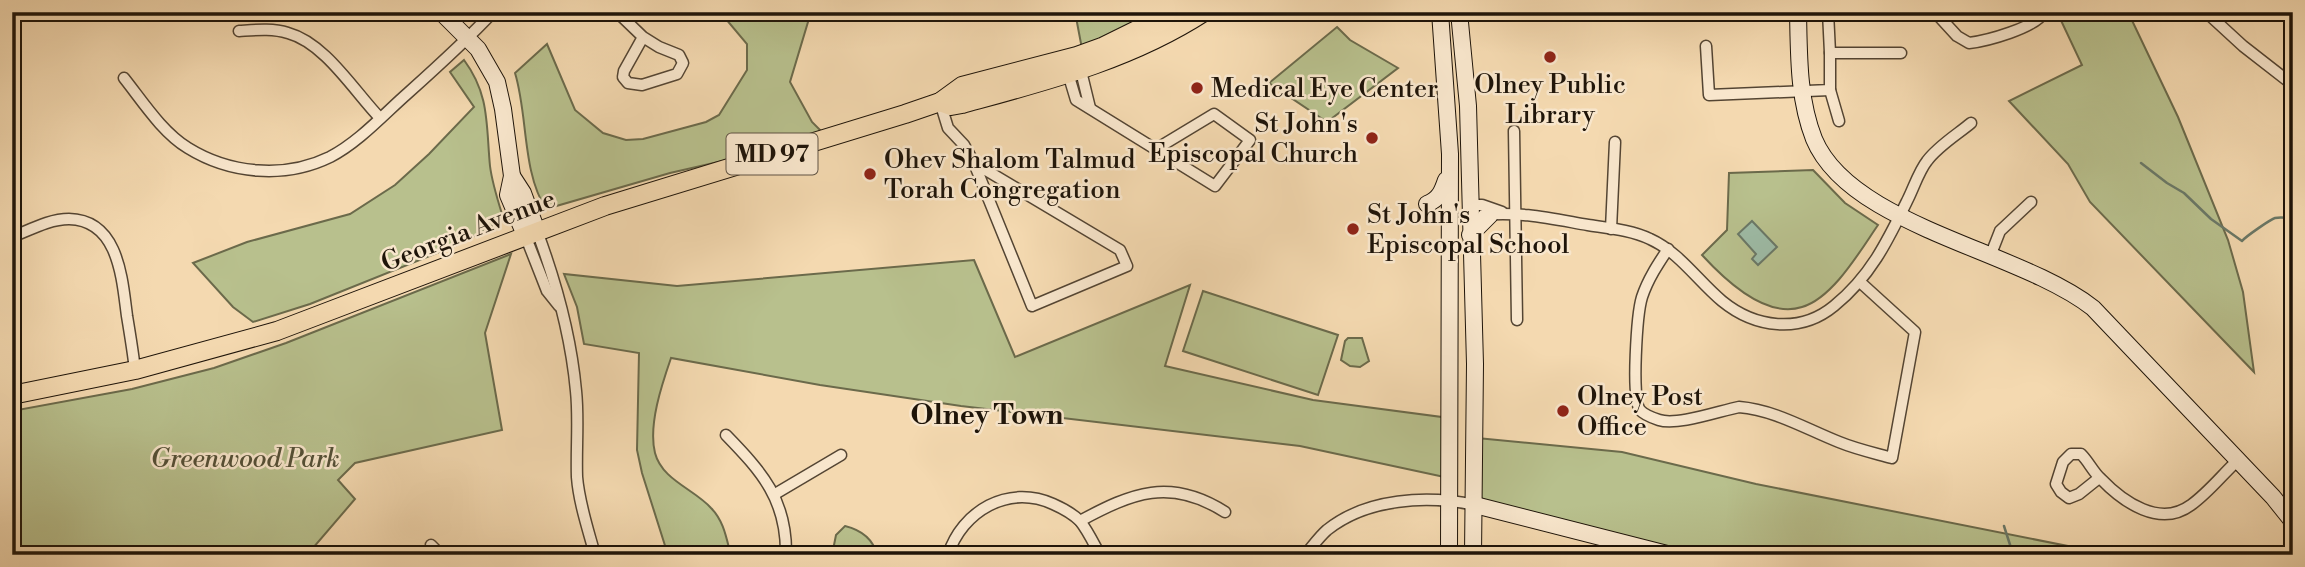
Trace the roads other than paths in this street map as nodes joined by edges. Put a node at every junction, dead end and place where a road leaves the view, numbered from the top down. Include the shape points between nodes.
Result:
1 (441, 12) edge
2 (492, 12) edge
3 (617, 12) edge
4 (1173, 12) edge
5 (1204, 12) edge
6 (1440, 12) edge
7 (1459, 12) edge
8 (1798, 12) edge
9 (1828, 12) edge
10 (1935, 12) edge
11 (2044, 12) edge
12 (2206, 12) edge
13 (239, 31) dead end
14 (643, 37) junction
15 (469, 38) junction
16 (1706, 46) dead end
17 (1829, 53) junction
18 (1901, 53) dead end
19 (1072, 65) junction
20 (124, 78) dead end
21 (2293, 85) edge
22 (1830, 90) junction
23 (1800, 91) junction
24 (940, 102) junction
25 (380, 118) junction
26 (1839, 121) dead end
27 (1971, 122) dead end
28 (1514, 131) dead end
29 (1615, 142) dead end
30 (1156, 149) junction
31 (974, 163) junction
32 (1449, 171) junction
33 (2031, 202) dead end
34 (1427, 204) dead end
35 (1470, 210) junction
36 (1503, 214) junction
37 (1900, 216) junction
38 (1611, 229) junction
39 (531, 233) junction
40 (1470, 236) junction
41 (12, 237) edge
42 (1668, 249) junction
43 (1991, 254) junction
44 (1860, 282) junction
45 (1517, 320) dead end
46 (135, 370) junction
47 (12, 395) edge
48 (726, 435) dead end
49 (841, 455) dead end
50 (2238, 460) junction
51 (2099, 478) dead end
52 (775, 494) junction
53 (1449, 500) junction
54 (1475, 505) junction
55 (1225, 512) dead end
56 (1080, 521) junction
57 (2293, 522) edge
58 (431, 545) dead end
59 (441, 555) edge
60 (594, 555) edge
61 (786, 555) edge
62 (948, 555) edge
63 (1100, 555) edge
64 (1305, 555) edge
65 (1449, 555) edge
66 (1473, 555) edge
67 (1671, 555) edge

1 - 15 street
2 - 15 street
3 - 14 street
4 - 19 main road, Georgia Avenue / MD 97
5 - 19 main road, Georgia Avenue / MD 97 via 1144,46 1108,60
6 - 32 street
7 - 35 street via 1468,106
8 - 23 street
9 - 17 street
10 - 11 street via 1969,43 2041,19
12 - 21 street
13 - 25 street via 273,30 309,43
14 - 14 street via 679,55 683,63 677,74 638,86 626,82 624,71
15 - 25 street
15 - 39 street via 497,82 512,176 508,195
16 - 23 street via 1709,95
17 - 18 street
17 - 22 street
19 - 24 main road, Georgia Avenue / MD 97 via 962,104
19 - 30 street via 1076,100
20 - 25 street via 186,147 212,161 243,169 272,172 305,167 332,156
22 - 23 street
22 - 26 street
23 - 37 street via 1815,140 1829,163 1872,202
24 - 31 street via 948,128
24 - 39 main road, Georgia Avenue / MD 97 via 635,196
27 - 37 street via 1927,160
28 - 36 street
29 - 38 street
30 - 30 street via 1215,186 1250,140 1214,114
31 - 31 street via 1032,306 1127,266 1121,250
32 - 34 street via 1441,194
32 - 53 street
33 - 43 street via 2000,231
35 - 36 street
35 - 40 street
36 - 38 street
36 - 40 street
36 - 45 street
37 - 43 street
37 - 44 street
38 - 42 street via 1649,238
39 - 46 main road, Georgia Avenue / MD 97 via 277,331
39 - 60 street via 547,291 559,306 571,354 577,394 578,479
40 - 54 street
41 - 46 street via 70,219 91,225 106,238 120,269
42 - 44 street via 1724,302 1772,325 1815,320
42 - 44 street via 1641,299 1635,346 1640,410 1662,422 1679,422 1748,408 1892,458 1915,332
43 - 50 street via 2062,286 2093,308
46 - 47 main road, Georgia Avenue / MD 97
48 - 52 street
49 - 52 street
50 - 51 street via 2190,506 2158,515 2139,509
50 - 57 street
52 - 61 street
53 - 54 street
53 - 64 street via 1377,505 1327,531
53 - 65 street
54 - 66 street
54 - 67 street
55 - 56 street via 1192,496 1155,492 1118,500
56 - 62 street via 1042,499 1020,496 997,501 970,517
56 - 63 street
58 - 59 street

